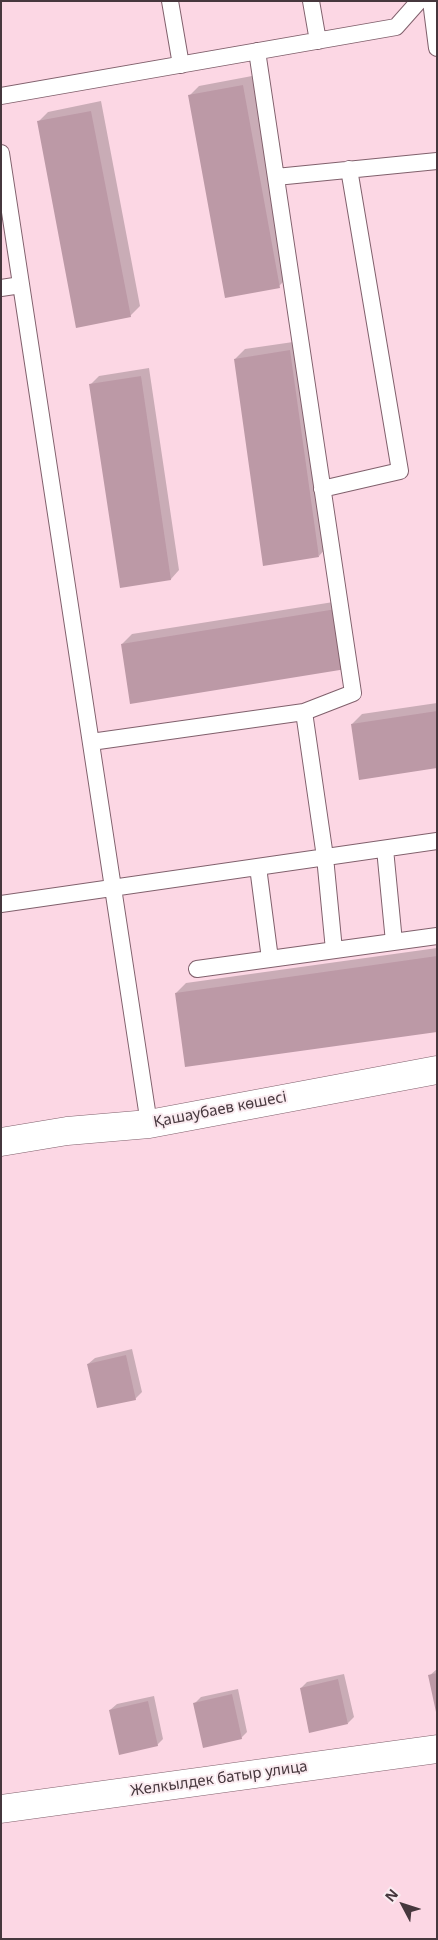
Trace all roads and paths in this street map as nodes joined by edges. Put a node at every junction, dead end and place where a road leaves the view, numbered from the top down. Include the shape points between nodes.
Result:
1 (170, 1) edge
2 (311, 1) edge
3 (419, 1) edge
4 (431, 1) edge
5 (318, 40) junction
6 (437, 48) edge
7 (257, 51) junction
8 (181, 65) junction
9 (1, 96) edge
10 (1, 153) edge
11 (437, 161) edge
12 (349, 169) junction
13 (276, 178) junction
14 (21, 285) junction
15 (1, 288) edge
16 (322, 489) junction
17 (304, 712) junction
18 (91, 742) junction
19 (437, 841) edge
20 (385, 849) junction
21 (325, 857) junction
22 (258, 867) junction
23 (113, 887) junction
24 (1, 904) edge
25 (437, 936) edge
26 (394, 942) junction
27 (334, 950) junction
28 (270, 959) junction
29 (196, 969) dead end
30 (437, 1070) edge
31 (150, 1124) junction
32 (1, 1142) edge
33 (437, 1749) edge
34 (1, 1809) edge

1 - 8 lane
2 - 5 lane
3 - 5 lane via 396,27
4 - 6 lane
5 - 7 lane
7 - 8 lane
7 - 13 lane
8 - 9 lane
10 - 14 lane
11 - 12 lane
12 - 13 lane
12 - 16 lane via 400,471
13 - 16 lane
14 - 15 lane
14 - 18 lane
16 - 17 lane via 353,693
17 - 18 lane
17 - 21 lane
18 - 23 lane
19 - 20 lane
20 - 21 lane
20 - 26 lane
21 - 22 lane
21 - 27 lane
22 - 23 lane
22 - 28 lane
23 - 24 lane
23 - 31 lane
25 - 26 lane
26 - 27 lane
27 - 28 lane
28 - 29 lane
30 - 31 street, Қашаубаев көшесі
31 - 32 street, Қашаубаев көшесі via 67,1131
33 - 34 street, Желкылдек батыр улица

